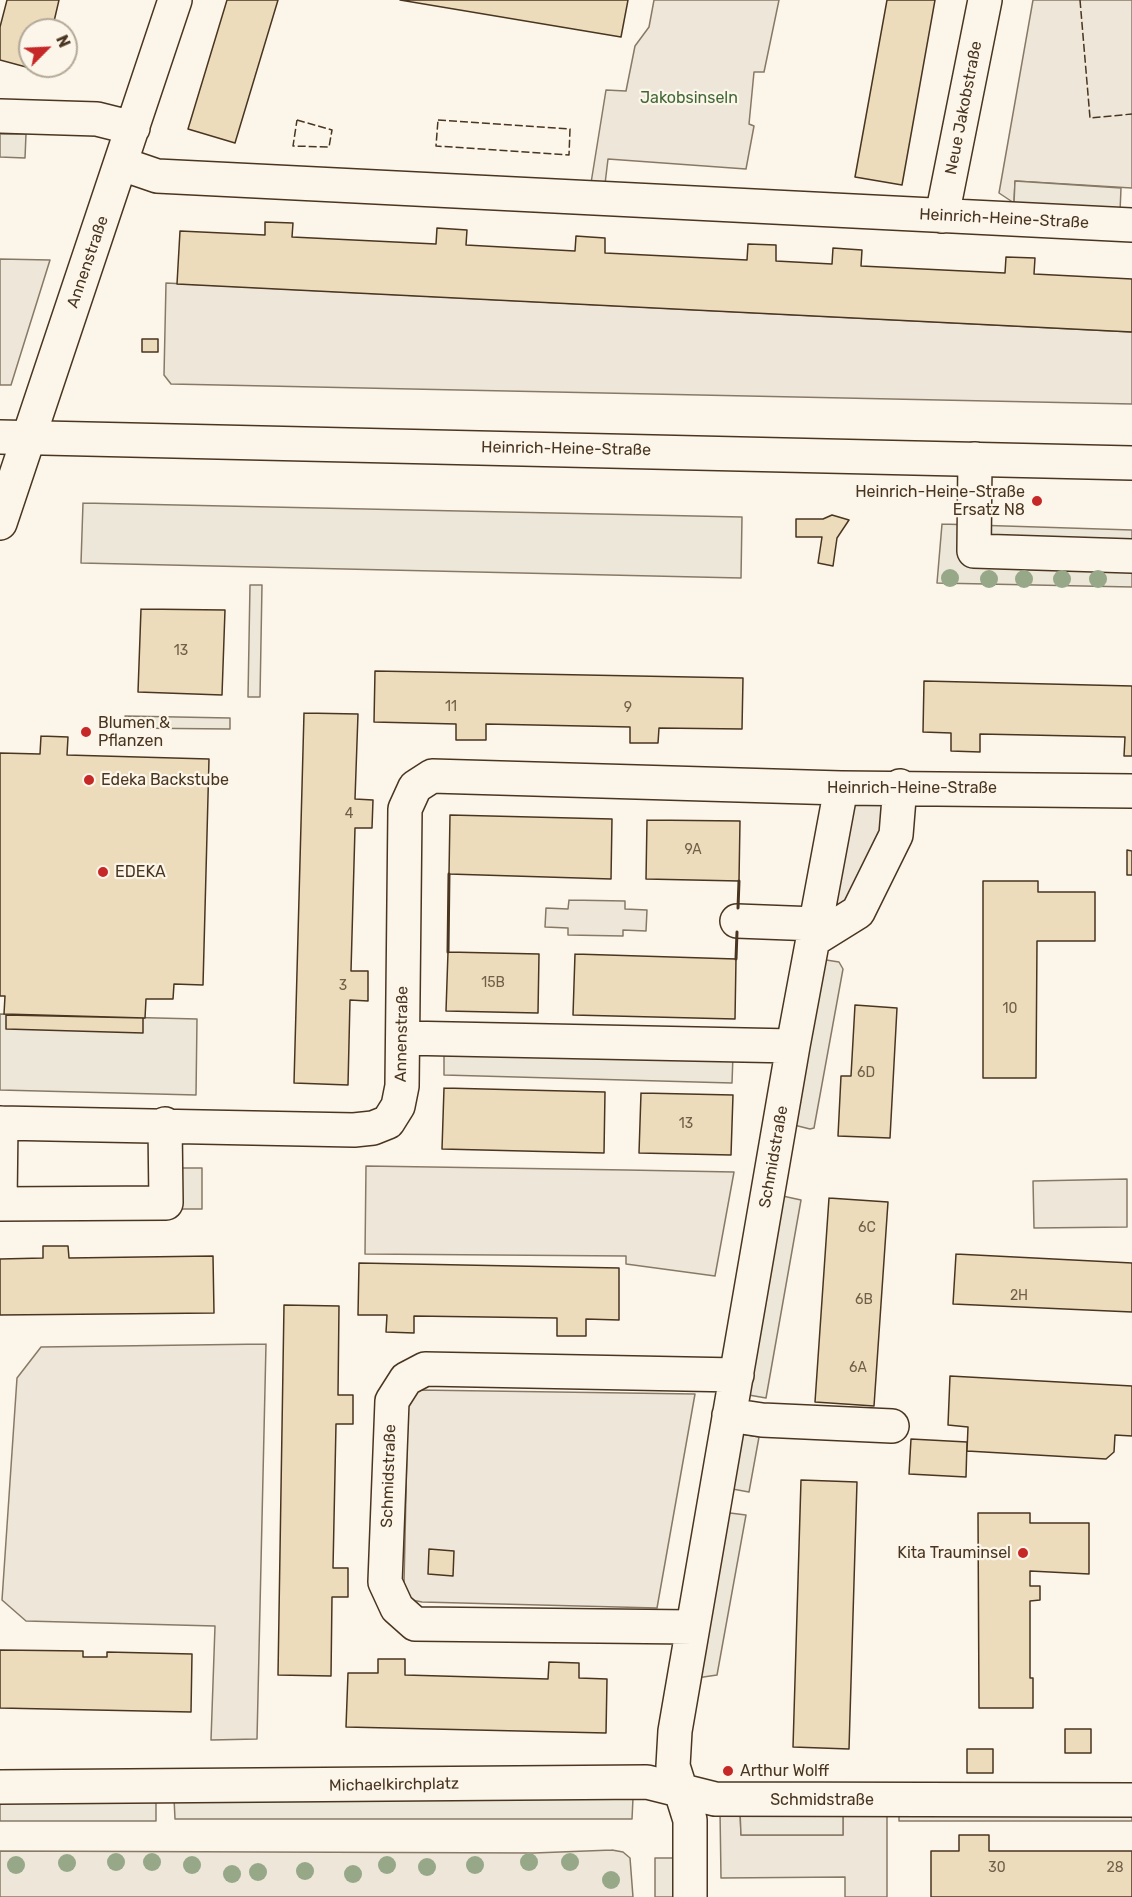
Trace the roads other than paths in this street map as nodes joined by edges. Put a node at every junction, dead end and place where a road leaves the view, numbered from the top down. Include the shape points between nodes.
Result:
1 (175, 0) edge
2 (985, 0) edge
3 (0, 116) edge
4 (134, 128) junction
5 (122, 164) junction
6 (942, 216) junction
7 (1132, 225) edge
8 (14, 437) edge
9 (975, 459) junction
10 (1132, 463) edge
11 (0, 523) edge
12 (1132, 556) edge
13 (441, 775) joint
14 (900, 786) junction
15 (841, 788) junction
16 (1132, 791) edge
17 (737, 921) dead end
18 (814, 932) junction
19 (403, 1038) junction
20 (793, 1046) junction
21 (0, 1123) edge
22 (165, 1124) junction
23 (736, 1375) junction
24 (729, 1415) junction
25 (892, 1426) dead end
26 (692, 1627) junction
27 (0, 1787) edge
28 (678, 1790) junction
29 (1132, 1800) edge
30 (690, 1897) edge

1 - 4 street, Annenstraße
2 - 6 street, Neue Jakobstraße
3 - 4 street via 97,119
4 - 5 street, Annenstraße
5 - 6 street, Heinrich-Heine-Straße via 158,176
5 - 8 street, Annenstraße
6 - 7 street, Heinrich-Heine-Straße
8 - 9 street, Heinrich-Heine-Straße
8 - 11 street, Annenstraße
9 - 10 street, Heinrich-Heine-Straße
9 - 12 street via 974,551
13 - 15 street, Heinrich-Heine-Straße
13 - 19 street, Annenstraße via 423,779 405,809
14 - 15 street, Heinrich-Heine-Straße
14 - 16 street, Heinrich-Heine-Straße
14 - 18 street via 896,835 858,912
15 - 18 street, Schmidstraße
17 - 18 street
18 - 20 street, Schmidstraße
19 - 20 street
19 - 22 street, Annenstraße via 398,1106 388,1122 374,1128
20 - 23 street, Schmidstraße
21 - 22 street, Annenstraße
21 - 22 street, Annenstraße via 0,1204 166,1203
23 - 24 street, Schmidstraße
23 - 26 street, Schmidstraße via 425,1369 406,1379 392,1401 385,1582 397,1608 415,1624
24 - 25 street
24 - 26 street, Schmidstraße
26 - 28 street, Schmidstraße via 675,1731 673,1766
27 - 28 street, Michaelkirchplatz via 647,1782
28 - 29 street, Schmidstraße via 715,1799
28 - 30 street via 690,1820

